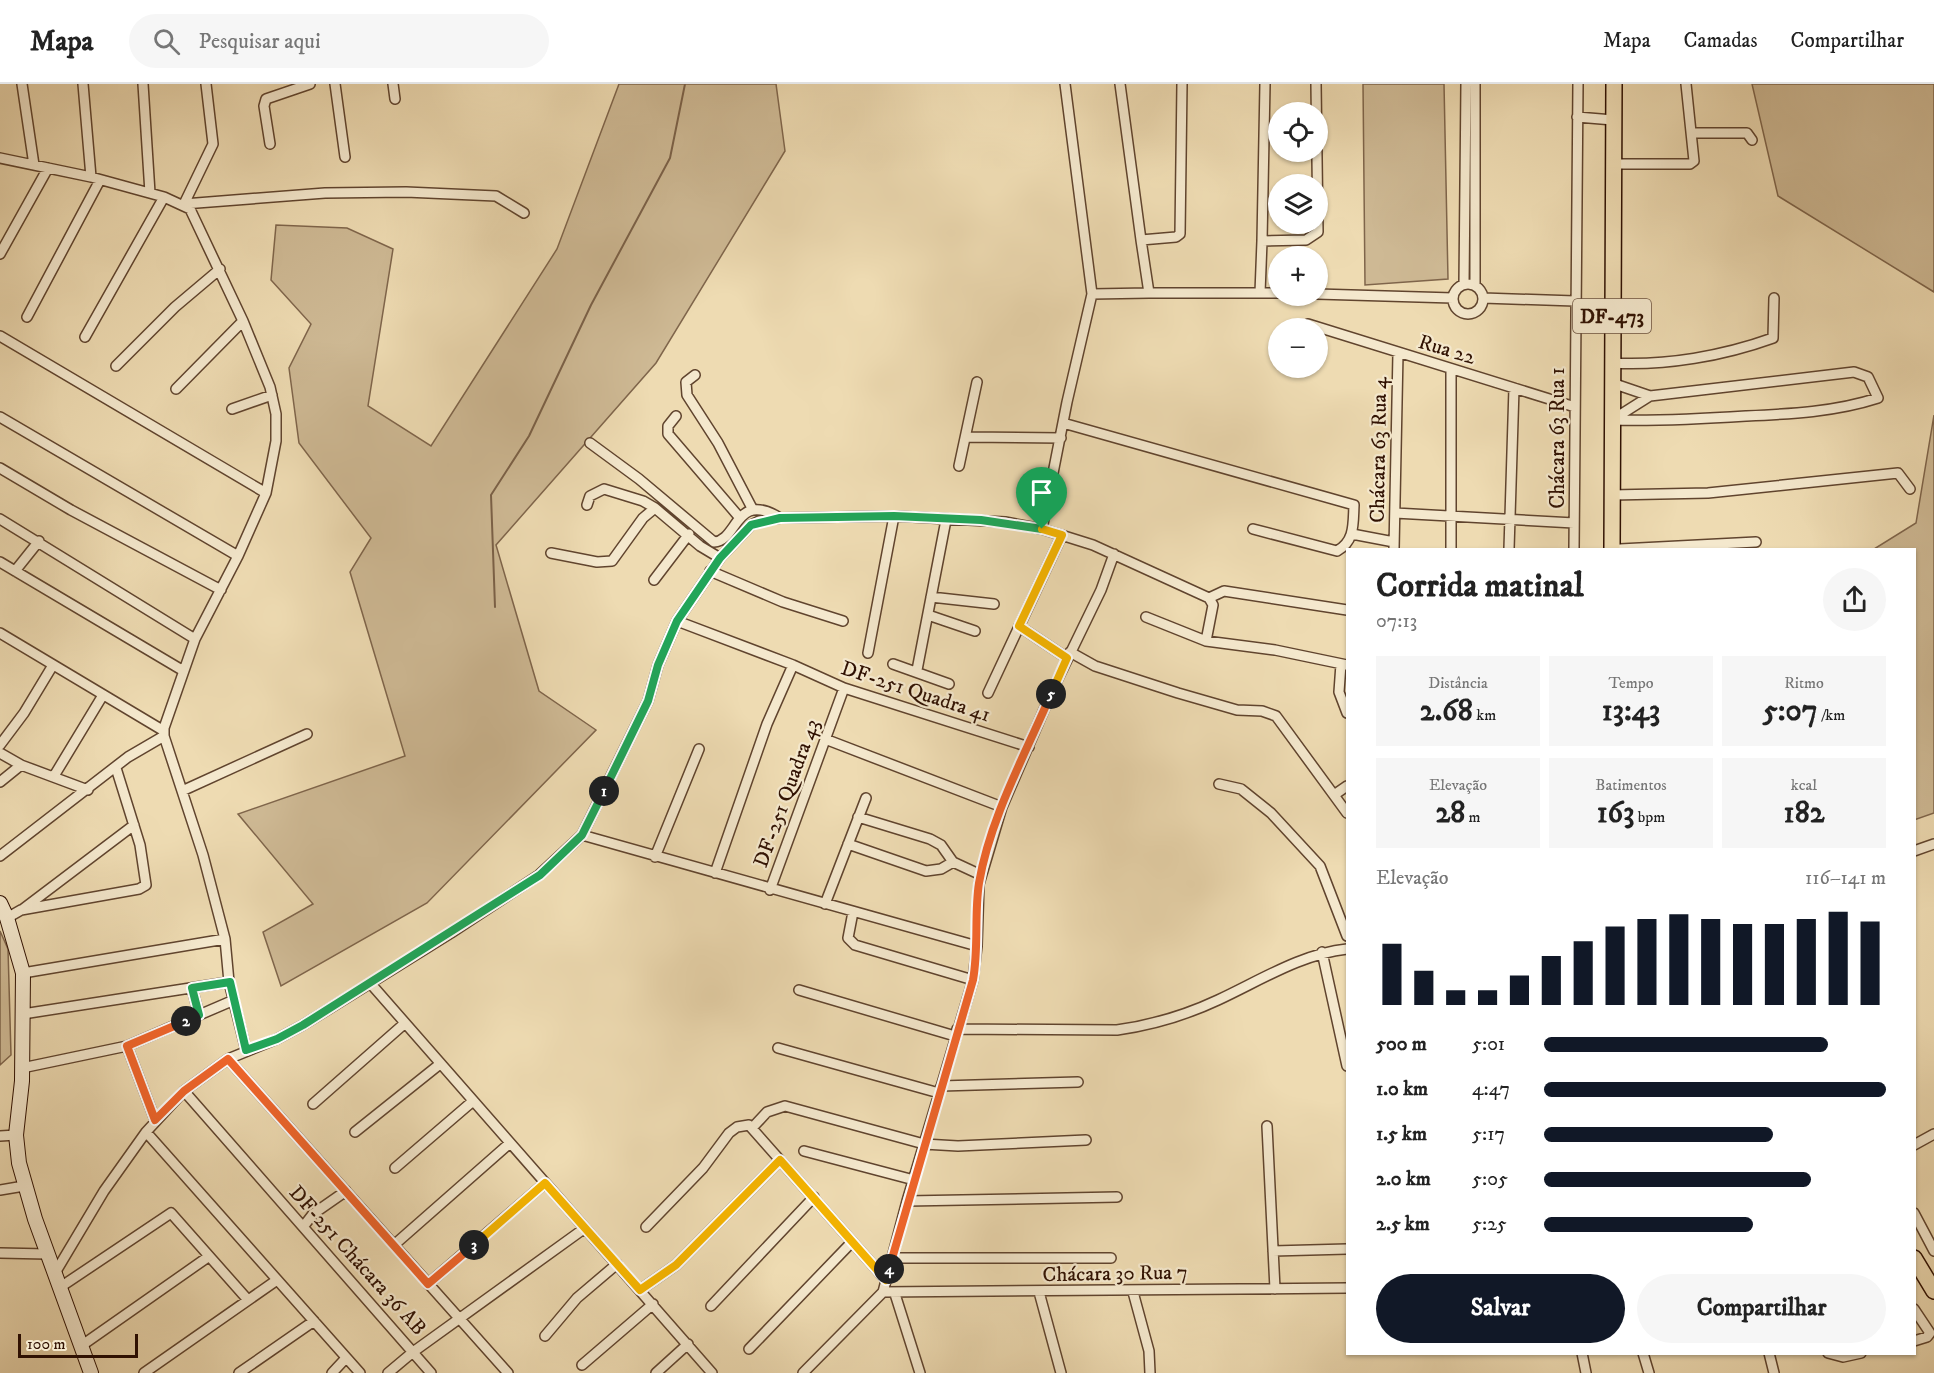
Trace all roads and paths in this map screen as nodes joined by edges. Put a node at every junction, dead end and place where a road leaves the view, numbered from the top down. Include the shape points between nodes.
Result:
1 (22, 84) edge
2 (83, 84) edge
3 (143, 84) edge
4 (206, 84) edge
5 (310, 84) edge
6 (335, 84) edge
7 (393, 84) edge
8 (1065, 84) edge
9 (1120, 84) edge
10 (1182, 84) edge
11 (1265, 84) edge
12 (1316, 84) edge
13 (1466, 84) edge
14 (1475, 84) edge
15 (1578, 84) edge
16 (1614, 84) edge
17 (1686, 84) edge
18 (276, 89) edge
19 (395, 99) dead end
20 (1577, 117) junction
21 (1613, 120) junction
22 (1693, 133) junction
23 (1752, 140) dead end
24 (270, 144) dead end
25 (345, 157) dead end
26 (0, 158) edge
27 (1613, 164) junction
28 (34, 165) junction
29 (48, 168) junction
30 (95, 178) junction
31 (150, 193) junction
32 (164, 197) junction
33 (184, 204) junction
34 (524, 213) dead end
35 (1141, 240) junction
36 (1262, 241) junction
37 (0, 254) edge
38 (220, 269) junction
39 (1464, 284) junction
40 (1474, 285) junction
41 (1149, 293) junction
42 (1260, 293) junction
43 (1268, 293) edge
44 (1092, 294) junction
45 (1328, 294) edge
46 (1454, 298) junction
47 (1483, 298) junction
48 (1774, 298) dead end
49 (1575, 301) junction
50 (27, 318) dead end
51 (243, 321) junction
52 (1328, 330) edge
53 (0, 336) edge
54 (85, 337) dead end
55 (1398, 353) junction
56 (1612, 363) junction
57 (116, 366) dead end
58 (1451, 369) junction
59 (695, 375) dead end
60 (977, 382) dead end
61 (1612, 383) junction
62 (176, 388) dead end
63 (1514, 388) junction
64 (272, 395) junction
65 (1650, 396) junction
66 (1575, 407) junction
67 (232, 408) dead end
68 (676, 416) dead end
69 (0, 417) edge
70 (1612, 420) junction
71 (1063, 423) junction
72 (966, 437) junction
73 (1060, 438) junction
74 (590, 443) dead end
75 (959, 466) dead end
76 (0, 468) edge
77 (1910, 489) dead end
78 (266, 493) junction
79 (1612, 495) junction
80 (587, 505) dead end
81 (655, 508) junction
82 (753, 510) junction
83 (1395, 513) junction
84 (1451, 515) junction
85 (894, 516) junction
86 (740, 518) junction
87 (780, 518) junction
88 (1509, 518) junction
89 (0, 519) edge
90 (946, 520) junction
91 (1574, 523) junction
92 (1042, 529) junction
93 (1253, 530) dead end
94 (689, 534) junction
95 (1352, 534) junction
96 (1062, 535) junction
97 (39, 541) junction
98 (1756, 542) dead end
99 (1394, 546) edge
100 (1451, 548) edge
101 (1509, 548) edge
102 (1574, 548) edge
103 (1611, 548) edge
104 (1639, 548) edge
105 (551, 553) dead end
106 (1114, 554) junction
107 (238, 556) junction
108 (720, 558) junction
109 (0, 562) edge
110 (15, 571) junction
111 (710, 571) junction
112 (654, 580) dead end
113 (221, 590) junction
114 (931, 597) junction
115 (1209, 598) junction
116 (994, 604) dead end
117 (1346, 610) edge
118 (928, 615) junction
119 (1146, 617) dead end
120 (677, 621) junction
121 (843, 621) dead end
122 (1019, 626) junction
123 (975, 631) dead end
124 (1, 636) edge
125 (195, 639) junction
126 (1206, 641) junction
127 (868, 653) dead end
128 (1069, 655) junction
129 (893, 664) dead end
130 (53, 665) junction
131 (793, 665) junction
132 (1344, 665) edge
133 (182, 670) junction
134 (917, 670) junction
135 (949, 684) dead end
136 (844, 688) junction
137 (988, 693) dead end
138 (103, 695) junction
139 (1346, 710) edge
140 (164, 734) junction
141 (307, 734) dead end
142 (825, 739) junction
143 (0, 745) edge
144 (1029, 747) junction
145 (699, 749) dead end
146 (0, 753) edge
147 (21, 765) junction
148 (116, 768) junction
149 (54, 777) junction
150 (0, 782) edge
151 (1220, 784) dead end
152 (1346, 787) edge
153 (88, 790) junction
154 (182, 791) junction
155 (1334, 795) junction
156 (866, 798) dead end
157 (1002, 807) junction
158 (1346, 812) edge
159 (858, 817) junction
160 (134, 825) junction
161 (582, 835) junction
162 (848, 844) junction
163 (1934, 844) edge
164 (1916, 850) edge
165 (0, 856) edge
166 (655, 857) junction
167 (953, 862) junction
168 (715, 873) junction
169 (981, 876) junction
170 (770, 890) junction
171 (0, 903) edge
172 (825, 904) junction
173 (21, 910) junction
174 (853, 912) junction
175 (7, 918) junction
176 (1346, 933) edge
177 (225, 939) junction
178 (977, 946) junction
179 (1346, 949) edge
180 (1322, 952) junction
181 (23, 973) junction
182 (973, 980) junction
183 (230, 982) junction
184 (371, 984) junction
185 (192, 988) junction
186 (799, 990) dead end
187 (234, 1000) junction
188 (23, 1014) junction
189 (199, 1015) junction
190 (404, 1024) junction
191 (956, 1032) junction
192 (127, 1046) junction
193 (778, 1048) dead end
194 (246, 1050) junction
195 (228, 1059) junction
196 (1346, 1061) edge
197 (440, 1064) junction
198 (22, 1068) junction
199 (1078, 1082) dead end
200 (940, 1090) junction
201 (184, 1091) junction
202 (473, 1101) junction
203 (313, 1104) dead end
204 (155, 1120) junction
205 (1267, 1126) dead end
206 (753, 1127) junction
207 (146, 1132) junction
208 (356, 1132) dead end
209 (1934, 1134) edge
210 (16, 1135) junction
211 (0, 1136) edge
212 (1086, 1140) dead end
213 (510, 1143) junction
214 (924, 1144) junction
215 (1916, 1144) edge
216 (804, 1151) dead end
217 (780, 1160) junction
218 (395, 1168) dead end
219 (914, 1180) junction
220 (545, 1183) junction
221 (24, 1186) junction
222 (0, 1190) edge
223 (346, 1191) junction
224 (814, 1197) junction
225 (1117, 1197) dead end
226 (907, 1201) junction
227 (1916, 1217) edge
228 (303, 1227) junction
229 (646, 1227) dead end
230 (585, 1228) junction
231 (851, 1242) junction
232 (394, 1245) junction
233 (1346, 1249) edge
234 (1933, 1250) edge
235 (1273, 1251) junction
236 (0, 1253) edge
237 (47, 1254) junction
238 (208, 1257) junction
239 (1916, 1257) edge
240 (892, 1258) junction
241 (1111, 1258) dead end
242 (1916, 1262) edge
243 (617, 1264) junction
244 (55, 1273) junction
245 (277, 1280) junction
246 (886, 1280) junction
247 (1927, 1282) edge
248 (428, 1284) junction
249 (59, 1288) junction
250 (1346, 1288) edge
251 (1275, 1289) junction
252 (640, 1290) junction
253 (883, 1292) junction
254 (1039, 1292) junction
255 (1132, 1292) junction
256 (895, 1294) junction
257 (248, 1300) junction
258 (653, 1304) junction
259 (711, 1306) dead end
260 (1916, 1312) edge
261 (460, 1318) junction
262 (314, 1322) junction
263 (545, 1336) dead end
264 (1916, 1340) edge
265 (688, 1344) junction
266 (81, 1346) junction
267 (749, 1349) dead end
268 (413, 1352) junction
269 (1582, 1355) edge
270 (1644, 1355) edge
271 (1770, 1355) edge
272 (1836, 1355) edge
273 (1852, 1355) edge
274 (346, 1358) junction
275 (582, 1365) dead end
276 (252, 1369) edge
277 (91, 1373) edge
278 (144, 1373) edge
279 (239, 1373) edge
280 (332, 1373) edge
281 (360, 1373) edge
282 (388, 1373) edge
283 (431, 1373) edge
284 (508, 1373) edge
285 (656, 1373) edge
286 (712, 1373) edge
287 (803, 1373) edge
288 (920, 1373) edge
289 (1061, 1373) edge
290 (1150, 1373) edge
291 (1586, 1373) edge
292 (1649, 1373) edge
293 (1774, 1373) edge

1 - 28 street
2 - 30 street
3 - 31 street
4 - 33 street via 213,144
5 - 18 street
6 - 25 street
7 - 19 street
8 - 44 street
9 - 35 street
10 - 35 street via 1180,234
11 - 36 street
12 - 36 street via 1318,232 1306,240
13 - 39 street
14 - 40 street
15 - 20 street, Chácara 63 Rua 1
16 - 21 main road, DF-473
17 - 22 street
18 - 24 street via 264,106
20 - 21 street
20 - 49 street, Chácara 63 Rua 1
21 - 27 main road, DF-473
22 - 23 street via 1747,133
22 - 27 street via 1695,159 1690,164
26 - 28 street
27 - 56 main road, DF-473
28 - 29 street
29 - 30 street
29 - 37 street
30 - 31 street
30 - 50 street
31 - 32 street
32 - 33 street
32 - 54 street
33 - 34 street via 396,191 496,196
33 - 38 street via 196,216
35 - 41 street
36 - 42 street
38 - 51 street
38 - 57 street
39 - 40 street
39 - 46 street
40 - 47 street
41 - 42 street
41 - 44 street
42 - 43 street
44 - 71 street
45 - 46 street
46 - 47 street via 1455,306 1469,313 1476,311
47 - 49 street
48 - 56 street via 1773,338 1714,355
49 - 66 street, Chácara 63 Rua 1
51 - 62 street
51 - 64 street
52 - 55 street, Rua 22
53 - 78 street
55 - 58 street, Rua 22
55 - 83 street, Chácara 63 Rua 4
56 - 61 main road, DF-473
58 - 63 street, Rua 22
58 - 84 street
59 - 82 street via 686,382 687,395
60 - 72 street
61 - 65 street
61 - 70 main road, DF-473
63 - 66 street, Rua 22
63 - 88 street, Chácara 63 Rua 1
64 - 67 street
64 - 78 street via 276,441
65 - 70 street
65 - 70 street via 1854,372 1868,377 1878,398 1803,413
66 - 91 street, Chácara 63 Rua 1
68 - 86 street via 668,426 668,434
69 - 107 street
70 - 79 main road, DF-473
71 - 73 street
71 - 95 street via 1354,505
72 - 73 street
72 - 75 street
73 - 92 street
74 - 86 street via 714,542 721,540
76 - 113 street
77 - 79 street via 1898,473 1708,493
78 - 107 street
79 - 103 main road, DF-473
80 - 81 street via 590,496 604,489
81 - 94 street
81 - 105 street via 643,518 612,561
82 - 86 street
82 - 87 street via 764,510
83 - 84 street
83 - 99 street, Chácara 63 Rua 4
84 - 88 street
84 - 100 street
85 - 87 street
85 - 90 street
85 - 127 street
87 - 108 street via 751,525
88 - 91 street, Chácara 63 Rua 1
88 - 101 street
89 - 97 street
90 - 92 street via 981,520
90 - 114 street
91 - 102 street
92 - 96 street
93 - 95 street via 1337,551 1346,546
94 - 108 street
94 - 112 street
95 - 99 street
96 - 106 street
96 - 122 street, DF-251 Quadra 41
97 - 110 street
97 - 125 street
98 - 104 street
106 - 115 street
106 - 128 street
107 - 113 street
108 - 111 street
109 - 110 street
110 - 133 street
111 - 120 street
111 - 121 street via 783,602
113 - 125 street
114 - 116 street
114 - 118 street
115 - 117 street via 1230,590
115 - 126 street via 1213,605
118 - 123 street
118 - 134 street
119 - 126 street
120 - 131 street, DF-251 Quadra 41
120 - 161 street via 648,701
122 - 128 street
122 - 137 street, DF-251 Quadra 41
124 - 130 street
125 - 133 street
126 - 132 street
128 - 144 street
128 - 155 street via 1178,693 1276,716
129 - 134 street, DF-251 Quadra 41
130 - 138 street
130 - 143 street
131 - 136 street, DF-251 Quadra 41
131 - 168 street, DF-251 Quadra 43
132 - 139 street via 1339,692
133 - 140 street
134 - 135 street, DF-251 Quadra 41
136 - 142 street, DF-251 Quadra 43
136 - 144 street, DF-251 Quadra 41
138 - 140 street
138 - 149 street
140 - 148 street
140 - 154 street
141 - 154 street
142 - 157 street
142 - 170 street, DF-251 Quadra 43
144 - 157 street
145 - 166 street
146 - 147 street
147 - 149 street
147 - 150 street
148 - 153 street
148 - 160 street
149 - 153 street
151 - 176 street via 1240,789 1271,813 1320,866
152 - 155 street
153 - 165 street
154 - 177 street
155 - 158 street
156 - 159 street
157 - 169 street
159 - 162 street
159 - 167 street via 930,839 941,845
160 - 173 street
160 - 173 street via 146,885
161 - 166 street, DF-251 Quadra 43
161 - 184 street via 540,875
162 - 167 street via 926,871 941,870
162 - 172 street
163 - 164 street
166 - 168 street, DF-251 Quadra 43
167 - 169 street
168 - 170 street, DF-251 Quadra 43
169 - 178 street
170 - 172 street
171 - 175 street
172 - 174 street
173 - 175 street
174 - 178 street
174 - 182 street via 848,933 855,945
175 - 181 street
177 - 181 street
177 - 183 street
178 - 182 street
179 - 180 street
180 - 191 street via 1191,1011 1142,1027
180 - 196 street
181 - 188 street
182 - 191 street
183 - 185 street
183 - 187 street
184 - 190 street
184 - 194 street via 277,1039
185 - 188 street
185 - 189 street
186 - 191 street
187 - 189 street
187 - 194 street
188 - 198 street
189 - 192 street
190 - 197 street
190 - 203 street
191 - 200 street
192 - 198 street
192 - 204 street
193 - 200 street
194 - 195 street
195 - 201 street
195 - 223 street
197 - 202 street
197 - 208 street
198 - 210 street
199 - 200 street
200 - 214 street
201 - 204 street
201 - 228 street, DF-251 Chácara 36 AB
202 - 213 street
202 - 218 street
204 - 207 street
205 - 235 street
206 - 214 street via 767,1112 785,1106
206 - 217 street
206 - 229 street via 743,1125 729,1133 697,1174
207 - 244 street via 104,1191
207 - 245 street
209 - 215 street
210 - 211 street
210 - 221 street
212 - 214 street
213 - 220 street
213 - 232 street
214 - 219 street
216 - 219 street
217 - 224 street
217 - 252 street via 676,1265
219 - 226 street
220 - 230 street
220 - 248 street
221 - 222 street
221 - 237 street
223 - 228 street via 313,1214
223 - 232 street
224 - 231 street
224 - 259 street
225 - 226 street
226 - 240 street
227 - 234 street
228 - 268 street, DF-251 Chácara 36 AB
230 - 243 street
230 - 261 street, DF-251 Chácara 36 AB
231 - 246 street
231 - 267 street
232 - 248 street
233 - 235 street
234 - 239 street
235 - 251 street
236 - 237 street
237 - 244 street
238 - 249 street via 174,1214 168,1213
238 - 257 street
238 - 266 street
240 - 241 street
240 - 246 street
242 - 247 main road
243 - 252 street
243 - 263 street via 578,1298
244 - 249 street
245 - 257 street
245 - 262 street
246 - 253 street
248 - 261 street
249 - 266 street
250 - 251 street, Chácara 30 Rua 7
251 - 255 street, Chácara 30 Rua 7
252 - 258 street
253 - 256 street, Chácara 30 Rua 7
253 - 287 street
254 - 255 street, Chácara 30 Rua 7
254 - 256 street, Chácara 30 Rua 7
254 - 289 street
255 - 290 street via 1149,1351
256 - 288 street
257 - 278 street
258 - 265 street
258 - 275 street
260 - 264 street via 1930,1333
261 - 268 street, DF-251 Chácara 36 AB
261 - 284 street
262 - 274 street
262 - 276 street
265 - 285 street
265 - 286 street
266 - 277 street
268 - 282 street
268 - 283 street
269 - 291 street
270 - 292 street
271 - 293 street
272 - 273 street
274 - 280 street
274 - 281 street
276 - 279 street

